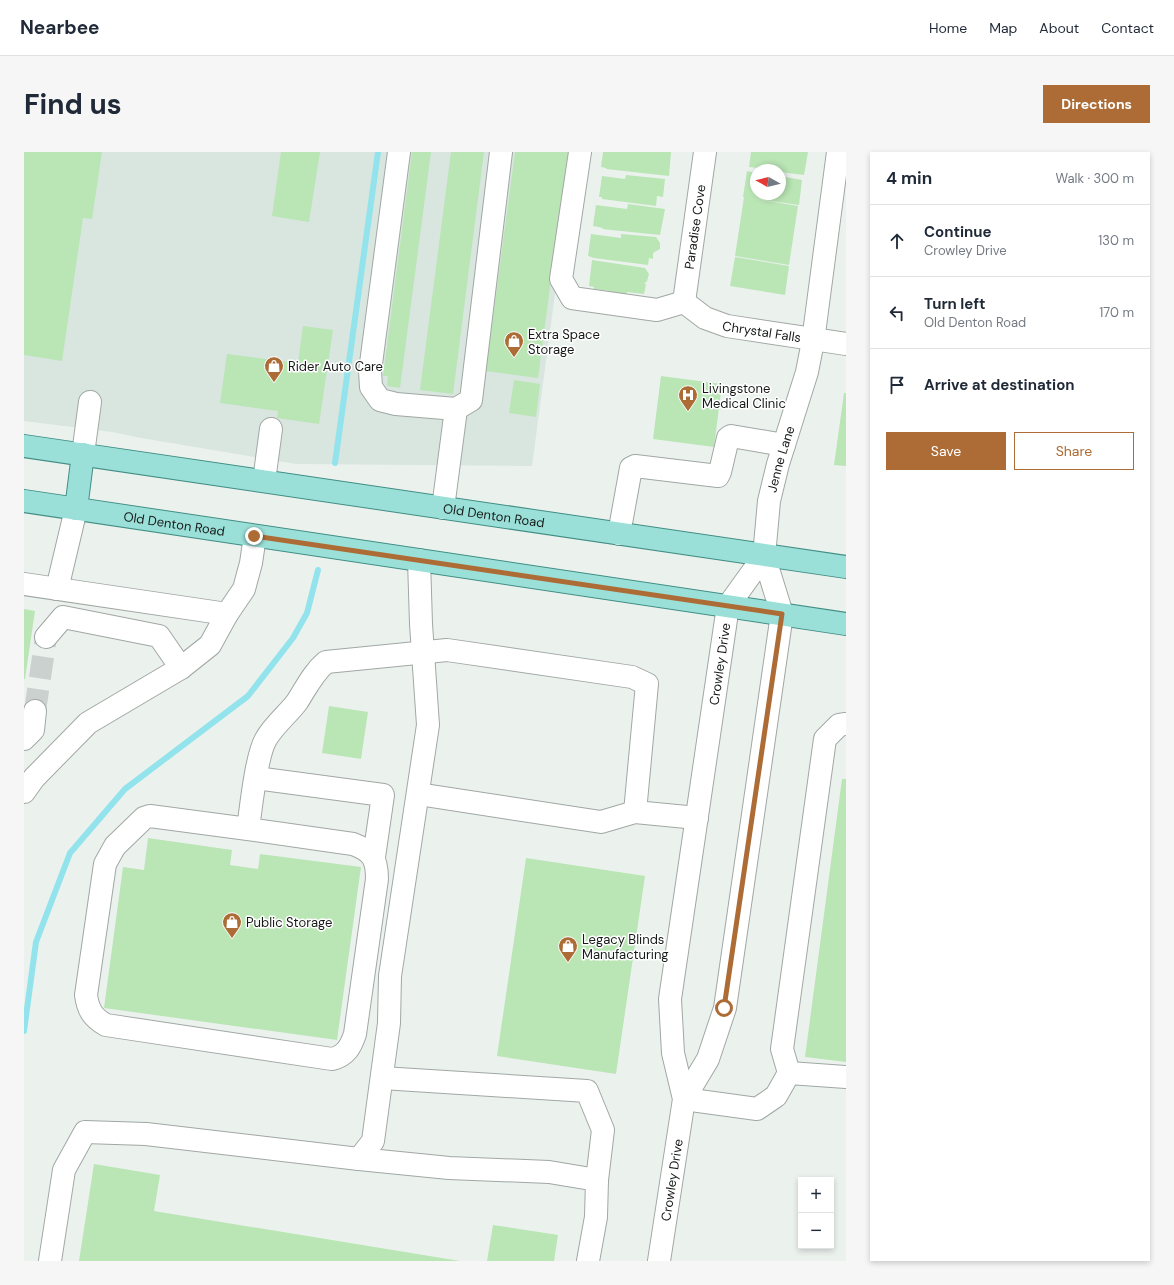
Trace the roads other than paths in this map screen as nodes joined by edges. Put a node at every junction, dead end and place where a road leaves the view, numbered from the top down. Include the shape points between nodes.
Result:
1 (399, 152) edge
2 (501, 152) edge
3 (580, 152) edge
4 (705, 152) edge
5 (838, 152) edge
6 (684, 302) junction
7 (813, 341) junction
8 (846, 344) edge
9 (90, 402) dead end
10 (456, 409) junction
11 (271, 429) dead end
12 (784, 445) junction
13 (24, 446) edge
14 (83, 454) junction
15 (264, 481) junction
16 (24, 501) edge
17 (442, 508) junction
18 (76, 509) junction
19 (619, 534) junction
20 (254, 536) junction
21 (764, 556) junction
22 (419, 560) junction
23 (846, 567) edge
24 (24, 584) edge
25 (57, 589) junction
26 (728, 606) junction
27 (227, 614) junction
28 (782, 614) junction
29 (846, 624) edge
30 (46, 637) tunnel mouth
31 (423, 653) junction
32 (181, 668) junction
33 (36, 711) tunnel mouth
34 (846, 724) edge
35 (24, 739) edge
36 (256, 778) junction
37 (24, 792) edge
38 (418, 794) junction
39 (635, 812) junction
40 (697, 818) junction
41 (248, 829) junction
42 (374, 857) junction
43 (789, 1073) junction
44 (846, 1077) edge
45 (382, 1078) junction
46 (684, 1099) junction
47 (359, 1159) junction
48 (597, 1180) junction
49 (50, 1261) edge
50 (588, 1261) edge
51 (659, 1261) edge

1 - 10 street via 370,371 371,387 380,400 396,404
2 - 10 street via 471,400
3 - 6 street via 561,279 566,290 572,298 657,310
4 - 6 street, Paradise Cove
5 - 7 street, Jenne Lane
6 - 7 street, Chrystal Falls via 705,318 726,326
7 - 8 street, Chrystal Falls
7 - 12 street, Jenne Lane via 807,372
9 - 14 street
10 - 17 street
11 - 15 street
12 - 19 street via 731,436 726,441 718,476 635,466 631,468
12 - 21 street, Jenne Lane via 769,501
13 - 14 main road, Old Denton Road
14 - 15 main road, Old Denton Road
14 - 18 main road
15 - 17 main road, Old Denton Road
16 - 18 main road, Old Denton Road
17 - 19 main road, Old Denton Road
18 - 20 main road, Old Denton Road
18 - 25 street
19 - 21 main road, Old Denton Road
20 - 22 main road, Old Denton Road
20 - 27 street via 251,563 244,589
21 - 23 main road, Old Denton Road
21 - 26 street, Crowley Drive
21 - 28 street, Crowley Drive
22 - 26 main road, Old Denton Road
22 - 31 street
24 - 25 street
25 - 27 street
26 - 28 main road, Old Denton Road
26 - 40 street, Crowley Drive
27 - 32 street via 210,645
28 - 29 main road, Old Denton Road
28 - 46 street, Crowley Drive via 724,1008 708,1059
30 - 32 street via 63,617 159,636
31 - 36 street via 326,662 312,676 288,714 273,728 265,741
31 - 38 street via 428,725
31 - 39 street via 447,650 632,677 647,684
32 - 37 street via 88,723 34,778
33 - 35 street via 33,730
34 - 43 street via 839,724 825,739 782,1049
36 - 41 street
36 - 42 street via 383,795
38 - 39 street via 601,822
38 - 45 street via 390,976 389,1023
39 - 40 street
40 - 46 street, Crowley Drive via 670,999 673,1053
41 - 42 street via 353,844 366,849
41 - 42 street via 150,816 144,818 115,846 105,864 86,995 92,1015 99,1021 106,1025 322,1058 340,1058 355,1034 377,879
43 - 44 street
43 - 46 street via 776,1096 757,1109
45 - 47 street via 373,1141
45 - 48 street via 587,1091 603,1130
46 - 51 street, Crowley Drive
47 - 48 street via 449,1168 549,1172
47 - 49 street via 146,1134 85,1132 64,1170
48 - 50 street via 596,1217

